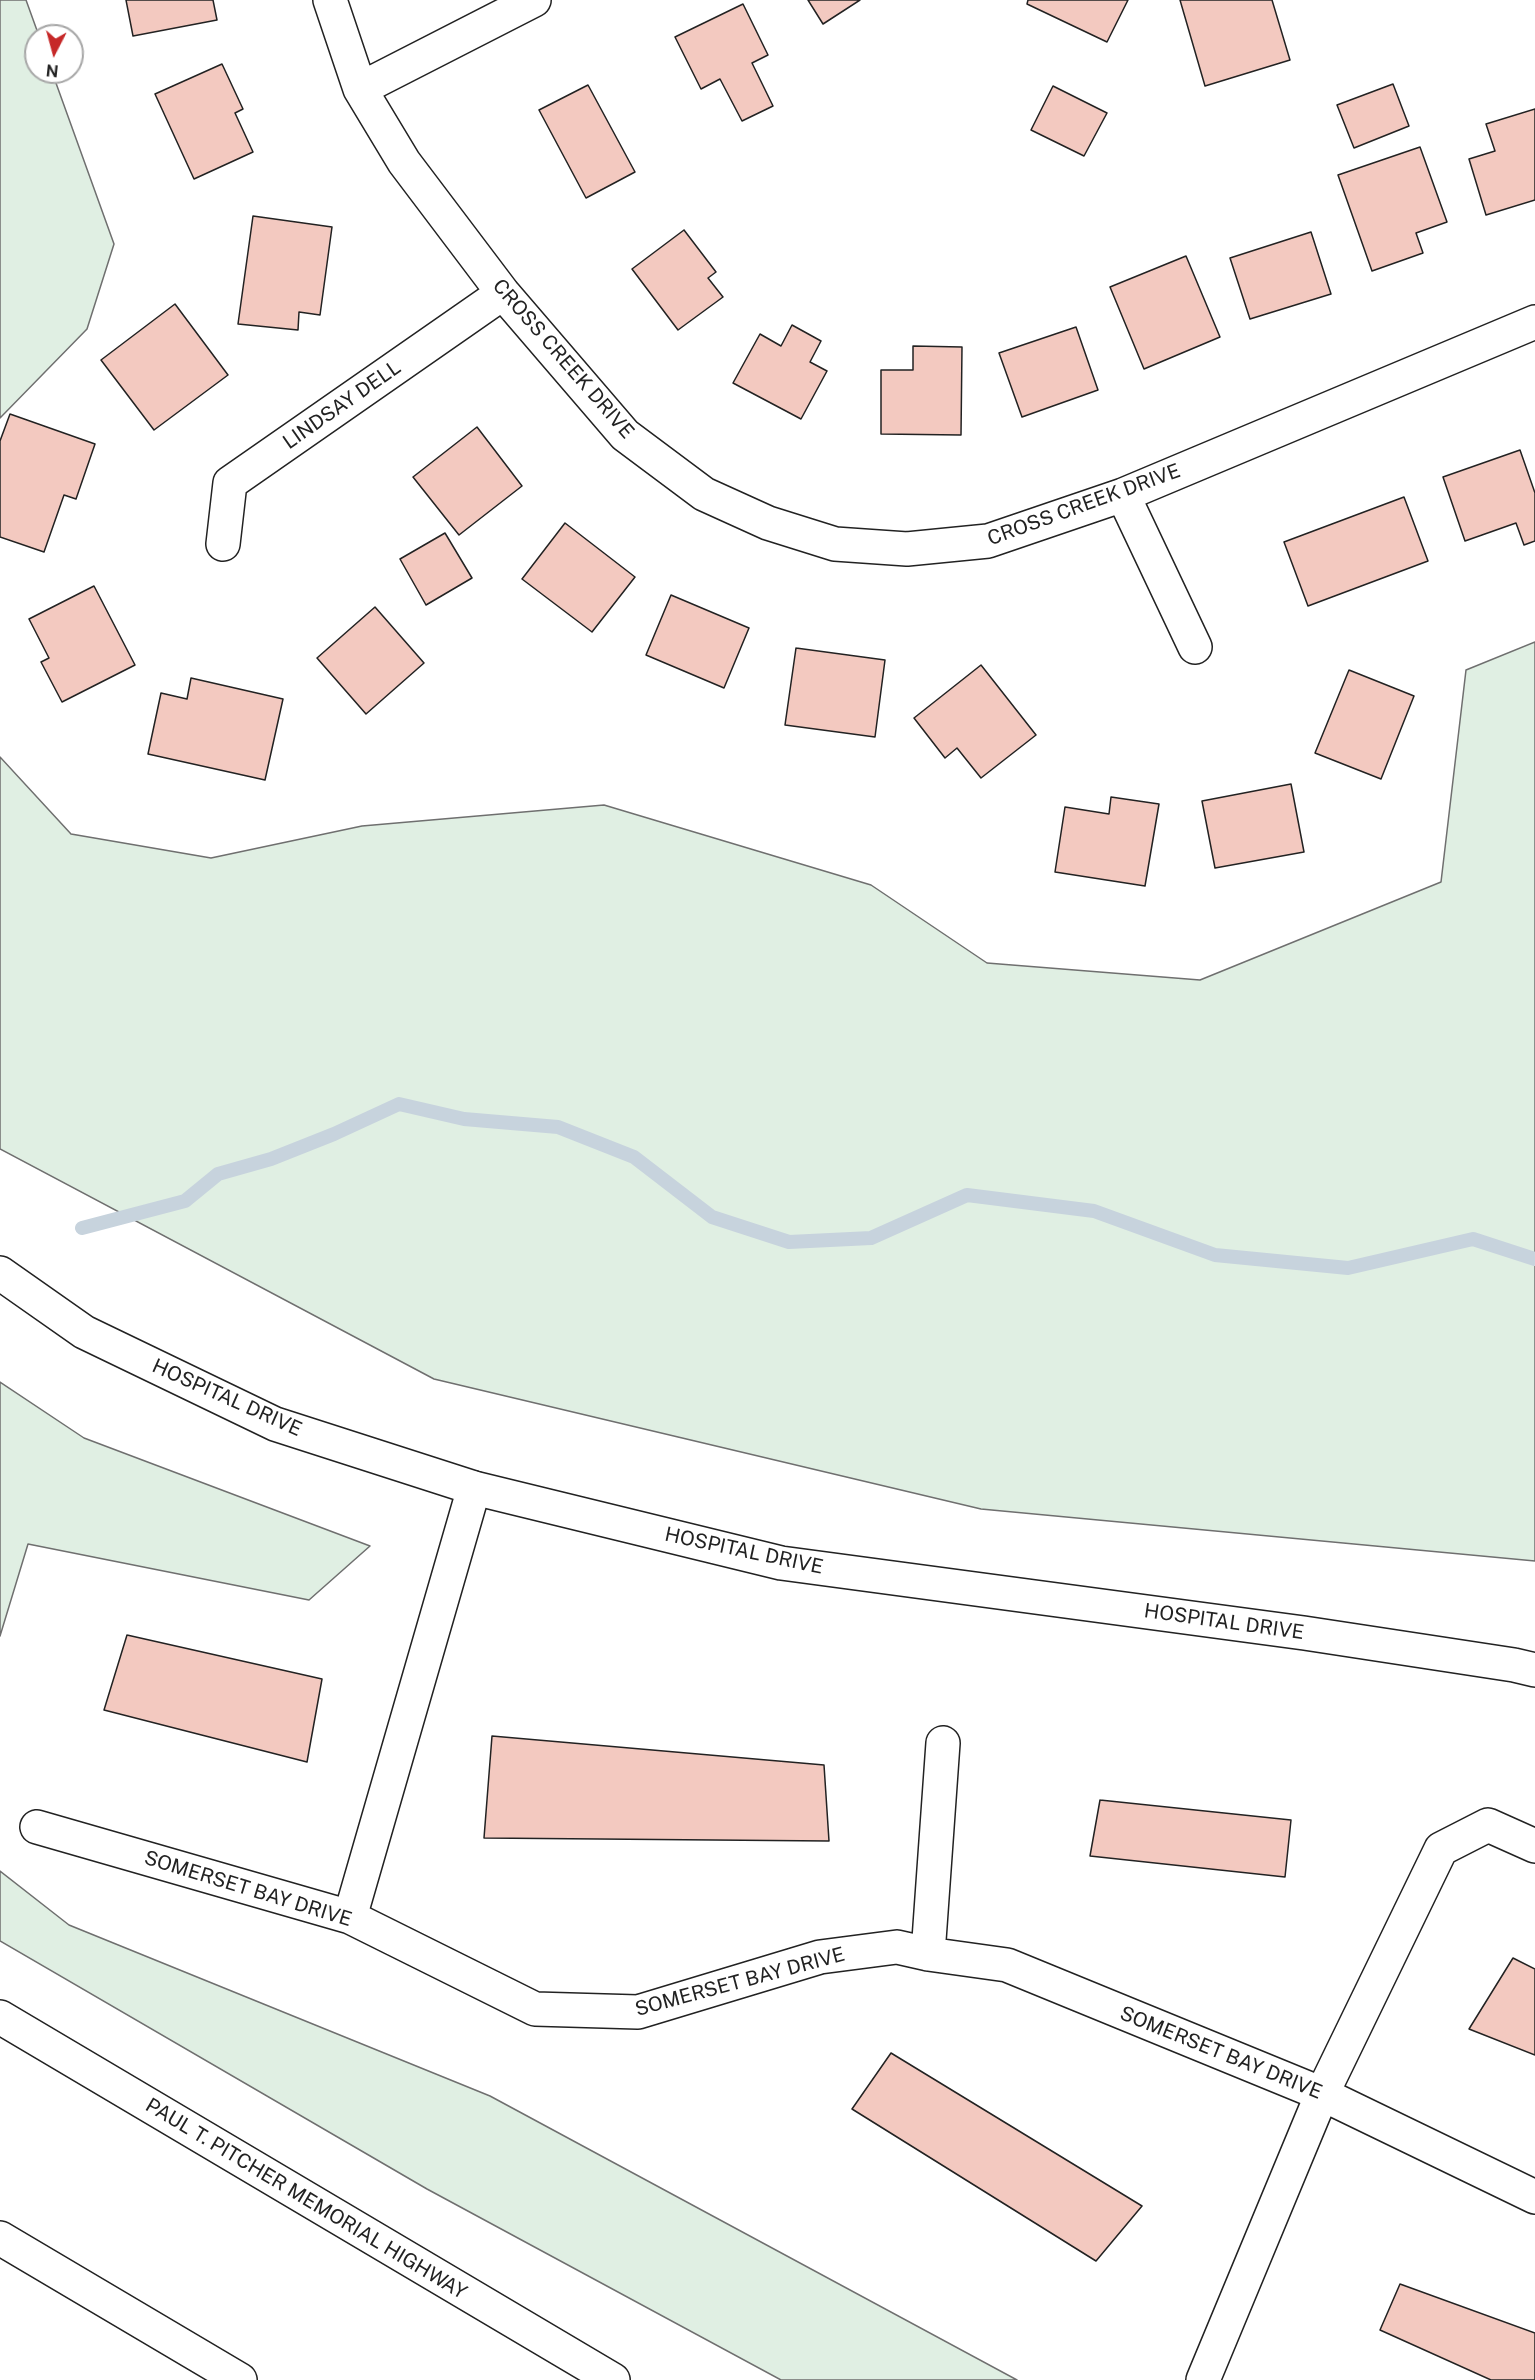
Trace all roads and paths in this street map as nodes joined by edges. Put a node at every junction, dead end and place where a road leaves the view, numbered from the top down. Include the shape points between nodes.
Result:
1 (330, 0) edge
2 (534, 0) edge
3 (360, 89) junction
4 (503, 292) junction
5 (1535, 322) edge
6 (1123, 495) junction
7 (224, 544) dead end
8 (1195, 647) dead end
9 (0, 1273) edge
10 (474, 1488) junction
11 (1535, 1670) edge
12 (943, 1743) dead end
13 (37, 1827) dead end
14 (1535, 1846) edge
15 (350, 1917) junction
16 (928, 1954) junction
17 (0, 2018) edge
18 (1322, 2094) junction
19 (1535, 2197) edge
20 (0, 2238) edge
21 (240, 2380) edge
22 (613, 2380) edge
23 (1203, 2380) edge

1 - 3 main road, CROSS CREEK DRIVE
2 - 3 main road
3 - 4 main road, CROSS CREEK DRIVE via 404,162
4 - 6 main road, CROSS CREEK DRIVE via 625,435 704,494 768,523 835,544 907,549 988,541
4 - 7 main road, LINDSAY DELL via 230,483
5 - 6 main road, CROSS CREEK DRIVE
6 - 8 main road
9 - 10 main road, HOSPITAL DRIVE via 84,1332 275,1424
10 - 11 main road, HOSPITAL DRIVE via 781,1563 1304,1633
10 - 15 main road
12 - 16 main road
13 - 15 main road, SOMERSET BAY DRIVE
14 - 18 main road via 1488,1825 1441,1849
15 - 16 main road, SOMERSET BAY DRIVE via 535,2009 638,2012 820,1957 897,1947
16 - 18 main road, SOMERSET BAY DRIVE via 1007,1965
17 - 22 main road, PAUL T. PITCHER MEMORIAL HIGHWAY
18 - 19 main road, SOMERSET BAY DRIVE
18 - 23 main road
20 - 21 main road

